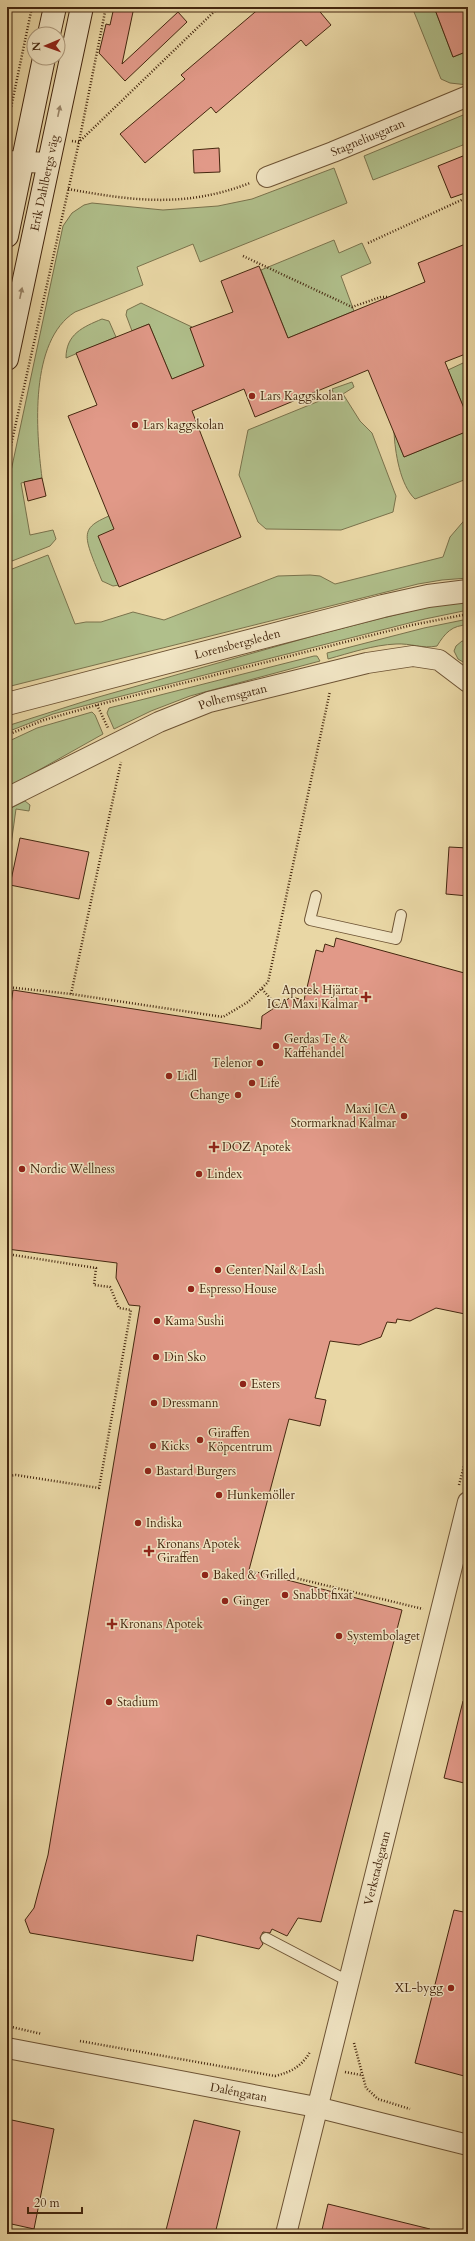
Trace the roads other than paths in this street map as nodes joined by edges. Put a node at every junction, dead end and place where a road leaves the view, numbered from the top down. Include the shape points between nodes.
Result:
1 (55, 7) edge
2 (82, 7) edge
3 (51, 26) edge
4 (42, 66) edge
5 (468, 96) edge
6 (15, 161) edge
7 (48, 163) junction
8 (266, 176) road end
9 (7, 236) edge
10 (7, 359) edge
11 (468, 591) edge
12 (468, 682) edge
13 (7, 704) edge
14 (7, 798) edge
15 (316, 896) dead end
16 (401, 915) dead end
17 (468, 1502) edge
18 (266, 1938) dead end
19 (348, 1981) junction
20 (7, 2048) edge
21 (316, 2107) junction
22 (468, 2145) edge
23 (286, 2234) edge

1 - 3 main road
7 -> 2 main road, Erik Dahlbergs väg
4 - 6 main road
5 - 8 street, Stagneliusgatan via 333,152
6 - 7 street
6 - 9 main road
10 -> 7 main road, Erik Dahlbergs väg
11 - 13 main road, Lorensbergsleden via 383,606
12 - 14 street, Polhemsgatan via 439,660 413,656 367,663 209,702 159,722
15 - 16 lane via 310,920 396,939
17 - 19 street, Verkstadsgatan
18 - 19 lane
19 - 21 street, Verkstadsgatan
20 - 21 street, Daléngatan
21 - 22 street, Daléngatan
21 - 23 street, Verkstadsgatan

